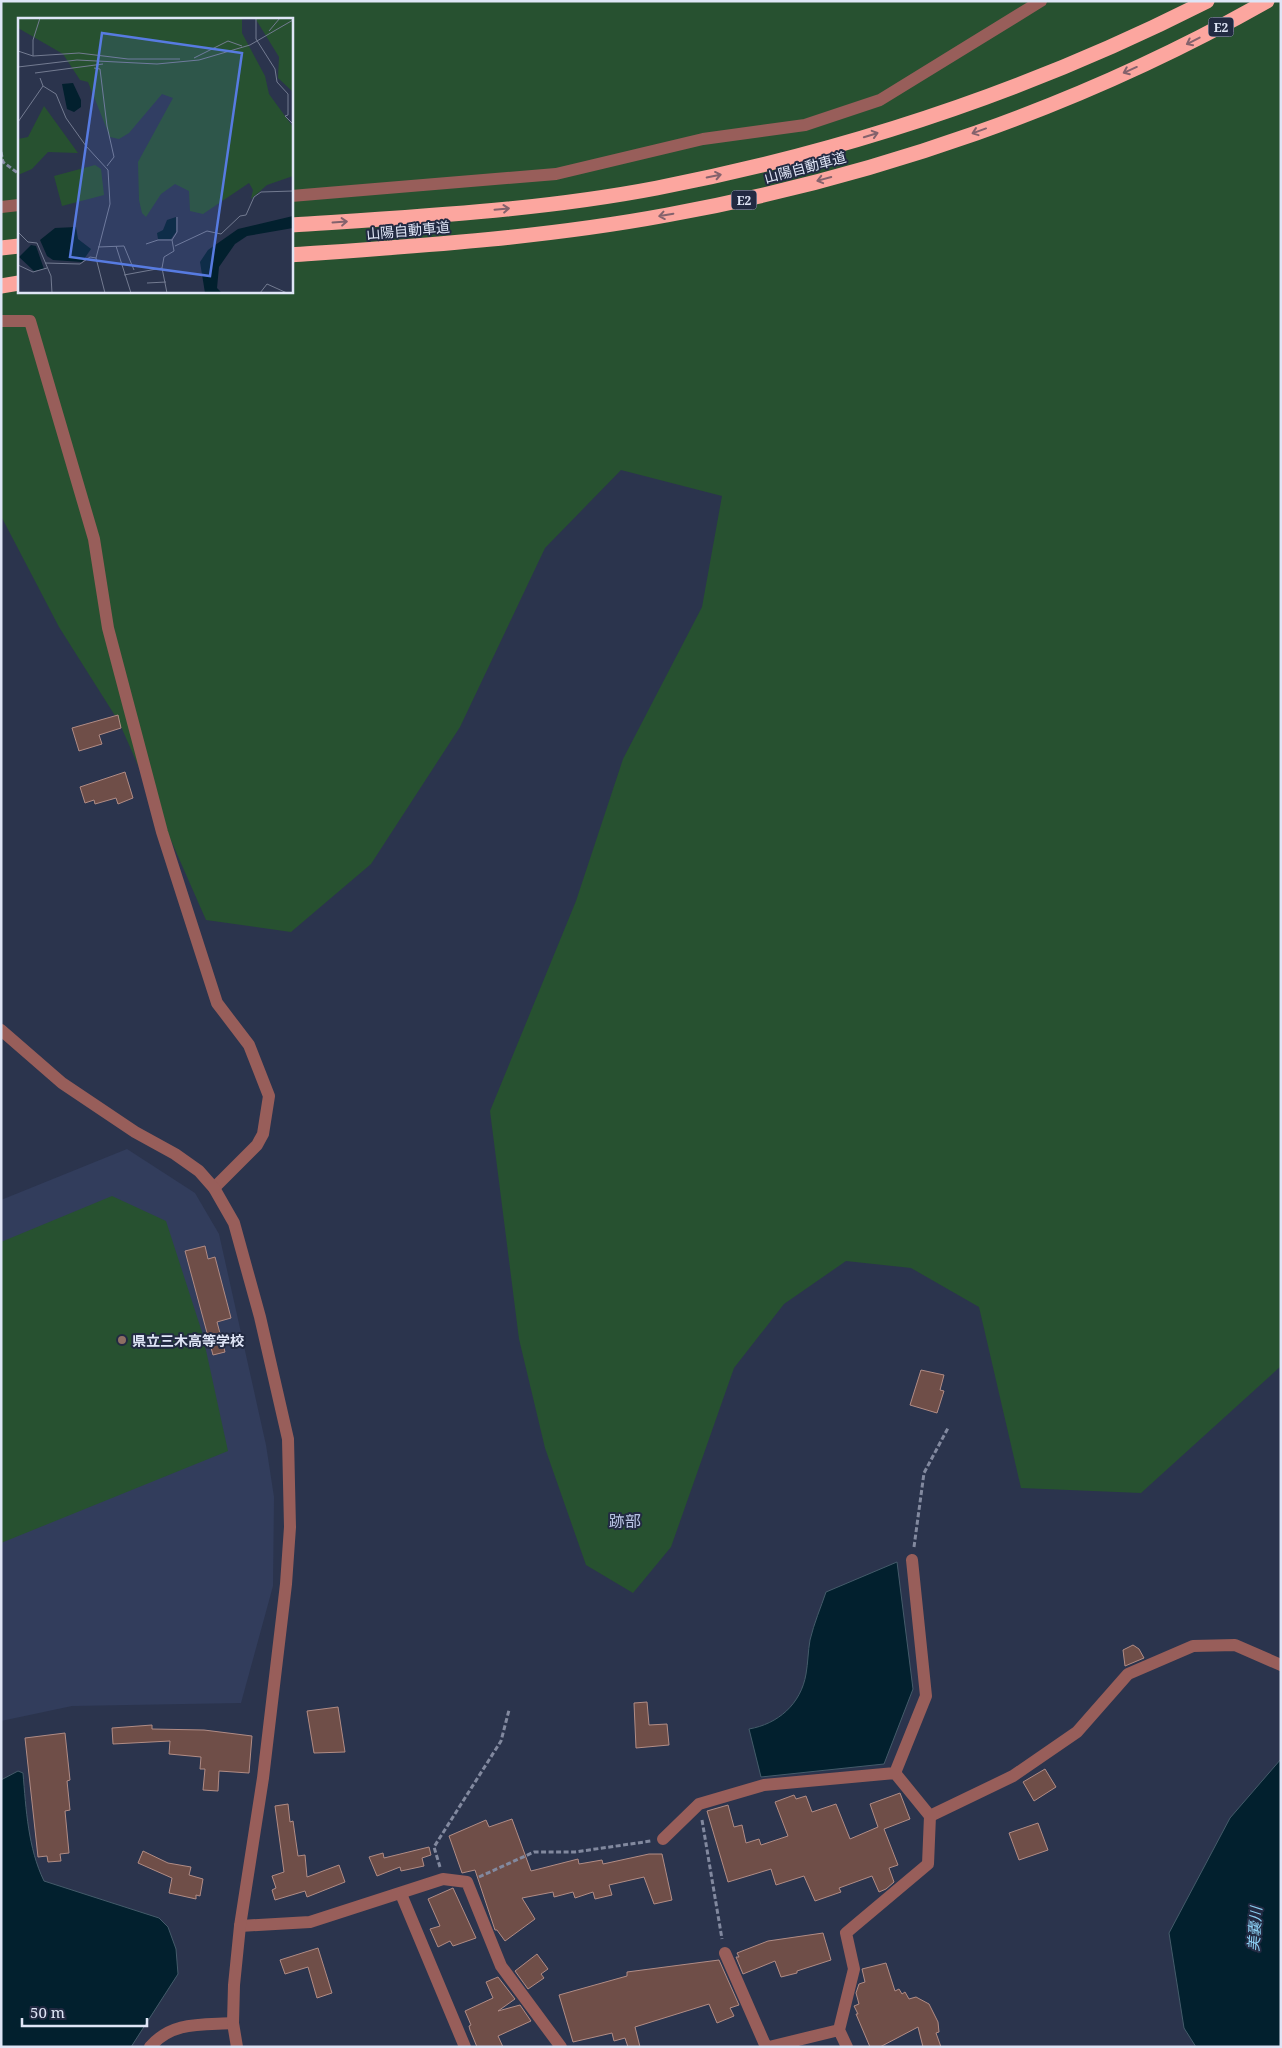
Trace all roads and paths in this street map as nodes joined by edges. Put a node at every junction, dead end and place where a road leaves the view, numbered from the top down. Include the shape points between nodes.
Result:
1 (1041, 1) edge
2 (1207, 1) edge
3 (1266, 1) edge
4 (1, 152) edge
5 (18, 173) edge
6 (292, 196) edge
7 (18, 205) edge
8 (1, 207) edge
9 (292, 225) edge
10 (18, 246) edge
11 (1, 248) edge
12 (292, 255) edge
13 (18, 278) edge
14 (1, 279) edge
15 (18, 283) edge
16 (1, 286) edge
17 (1, 322) edge
18 (1, 1030) edge
19 (214, 1188) junction
20 (948, 1428) dead end
21 (912, 1560) joint
22 (1281, 1665) edge
23 (509, 1710) dead end
24 (895, 1774) junction
25 (699, 1804) junction
26 (930, 1816) junction
27 (663, 1839) joint
28 (443, 1879) junction
29 (467, 1882) junction
30 (401, 1894) junction
31 (240, 1926) junction
32 (724, 1952) joint
33 (233, 2023) junction
34 (839, 2030) junction
35 (150, 2047) edge
36 (238, 2047) edge
37 (465, 2047) edge
38 (561, 2047) edge
39 (768, 2047) edge
40 (848, 2047) edge

1 - 6 street via 880,100 806,125 703,139 556,174
9 -> 2 highway, 山陽自動車道 / E2 via 534,206 655,188 750,168 911,123 1035,79
3 -> 12 highway, 山陽自動車道 / E2 via 1174,50 1047,106 920,152 756,197 667,216 540,235
4 - 5 path via 3,162
7 - 8 street
10 - 11 highway
13 - 14 highway
15 - 16 highway
17 - 19 street via 30,321 94,539 108,628 162,832 218,1003 249,1045 270,1096 263,1134 257,1145
18 - 19 street via 62,1083 135,1132 175,1154 199,1171
19 - 31 street via 234,1223 246,1263 288,1439 290,1527 286,1584 263,1778
20 - 21 path via 924,1473
21 - 24 street via 926,1696
22 - 26 street via 1235,1645 1193,1646 1128,1674 1077,1732 1013,1776
23 - 28 path via 501,1741 434,1847
24 - 25 street via 764,1785
24 - 26 street
25 - 27 street
25 - 32 path
26 - 34 street via 928,1864 846,1933 854,1969
27 - 29 path via 575,1852 534,1852
28 - 29 street
28 - 30 street
29 - 38 street via 501,1966
30 - 31 street via 310,1922
30 - 37 street
31 - 33 street
32 - 39 street
33 - 35 street via 176,2027 157,2038
33 - 36 street
34 - 39 street
34 - 40 street

